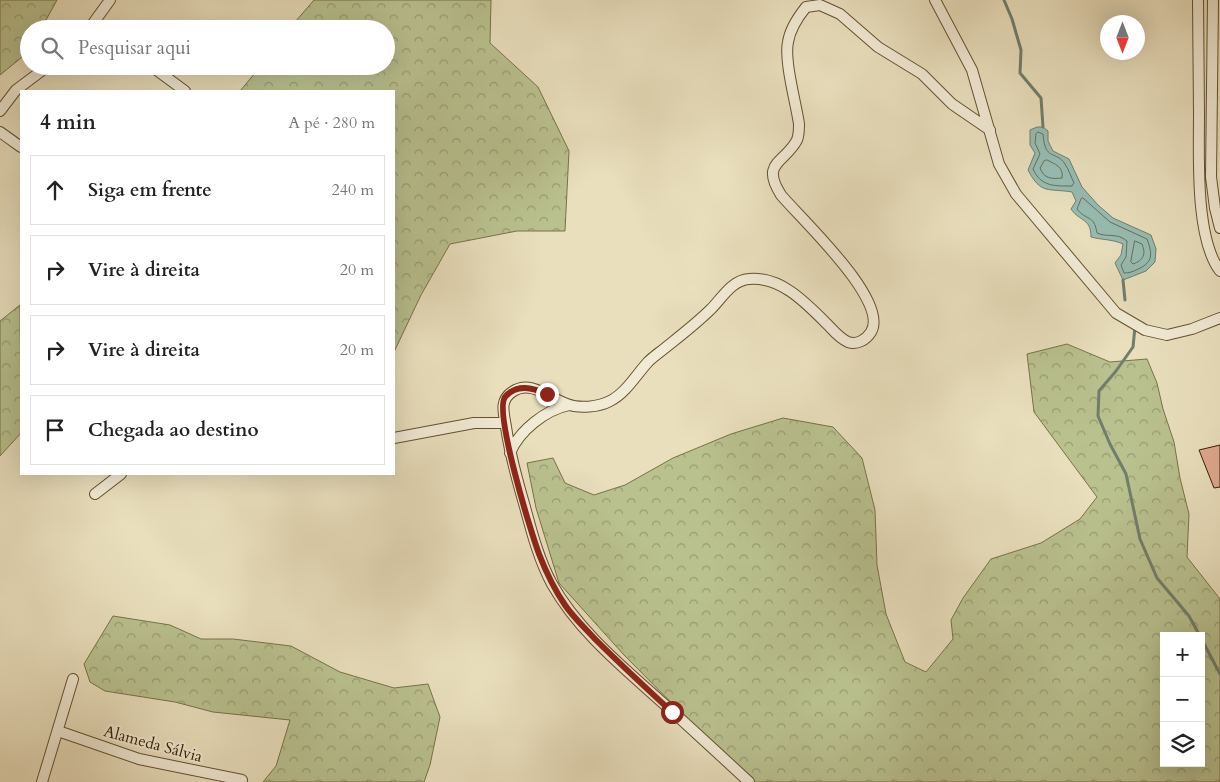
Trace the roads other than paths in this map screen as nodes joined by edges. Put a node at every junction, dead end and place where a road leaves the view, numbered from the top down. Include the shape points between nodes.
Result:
1 (110, 0) edge
2 (935, 0) edge
3 (1198, 0) edge
4 (1214, 0) edge
5 (98, 20) edge
6 (36, 75) edge
7 (163, 75) edge
8 (184, 90) edge
9 (0, 111) edge
10 (990, 130) junction
11 (0, 132) edge
12 (20, 146) edge
13 (1220, 228) edge
14 (1220, 271) edge
15 (1220, 318) edge
16 (569, 405) junction
17 (505, 423) junction
18 (395, 438) edge
19 (510, 453) junction
20 (120, 475) edge
21 (95, 494) dead end
22 (73, 679) dead end
23 (58, 731) junction
24 (242, 780) dead end
25 (42, 782) edge
26 (749, 782) edge

1 - 5 street
2 - 10 street via 972,70
3 - 14 street via 1200,197 1210,251
4 - 13 street via 1211,177
6 - 9 street via 16,90
7 - 8 street
10 - 15 street via 1000,164 1016,194 1116,313 1145,330 1167,335
10 - 16 street via 952,104 922,74 878,47 840,14 820,5 806,7 798,16 788,41 799,124 797,140 774,167 776,187 841,260 858,284 873,315 872,330 866,339 858,343 849,342 795,294 768,282 746,279 736,283 710,310 650,360 610,401 590,406
11 - 12 street
16 - 17 street via 528,387 520,387 505,398 502,406
16 - 19 street via 553,410 534,424 514,443
17 - 18 street via 474,423
17 - 19 street
19 - 26 street via 539,553 566,606 612,656
20 - 21 street
22 - 23 street
23 - 24 street, Alameda Sálvia via 139,759
23 - 25 street

